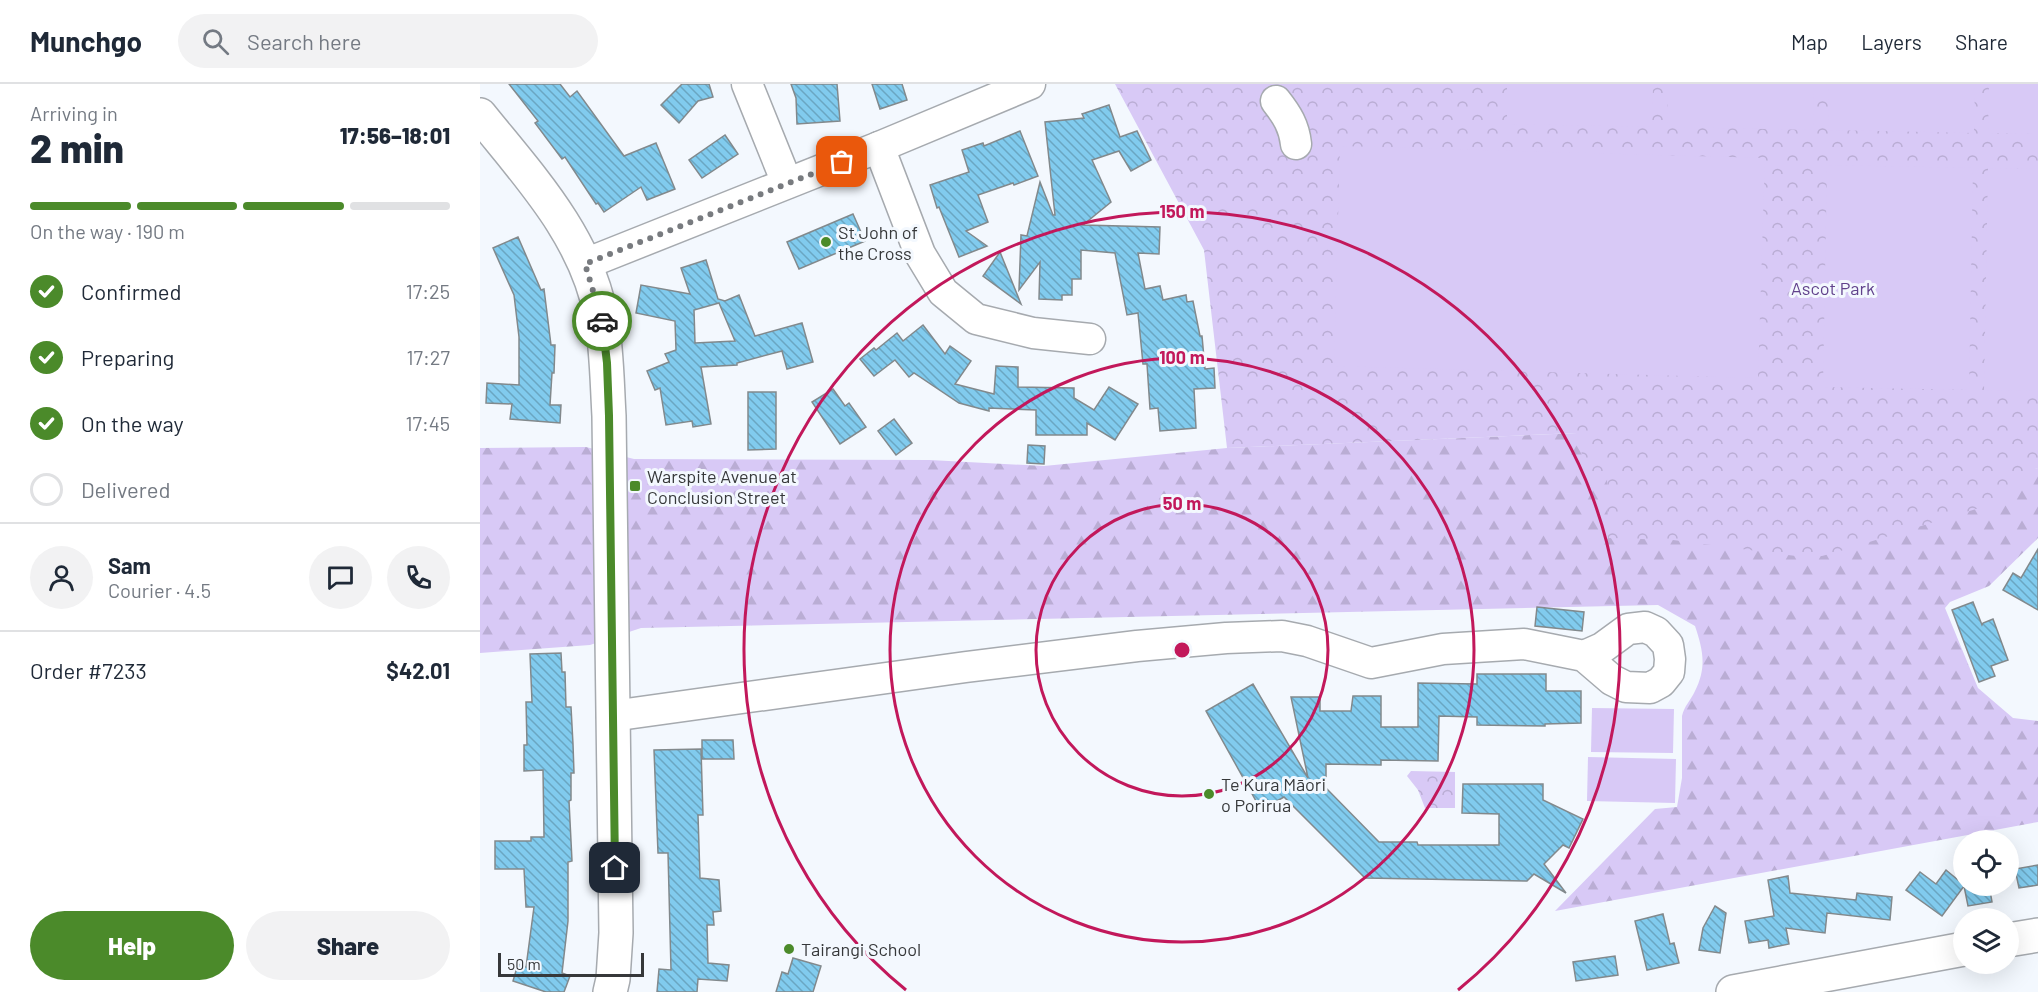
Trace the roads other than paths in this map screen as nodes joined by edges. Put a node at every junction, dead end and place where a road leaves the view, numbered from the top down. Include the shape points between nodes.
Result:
1 (747, 84) edge
2 (1030, 84) edge
3 (1276, 101) dead end
4 (482, 120) edge
5 (1296, 144) dead end
6 (879, 147) junction
7 (787, 183) junction
8 (585, 264) junction
9 (1090, 339) dead end
10 (1584, 656) dead end
11 (612, 716) junction
12 (2038, 935) edge
13 (2019, 938) edge
14 (1953, 951) edge
15 (610, 992) edge
16 (1732, 992) edge

1 - 7 street
2 - 6 street
3 - 5 street via 1287,114
4 - 8 main road via 536,183 563,221
6 - 7 street
6 - 9 street via 920,254 943,292 976,319 1033,333
7 - 8 street
8 - 11 main road via 601,315 607,363
10 - 11 street via 1524,644 1443,649 1371,663 1282,636 1226,638 966,667
11 - 15 main road via 616,933
12 - 13 main road
14 - 16 main road

